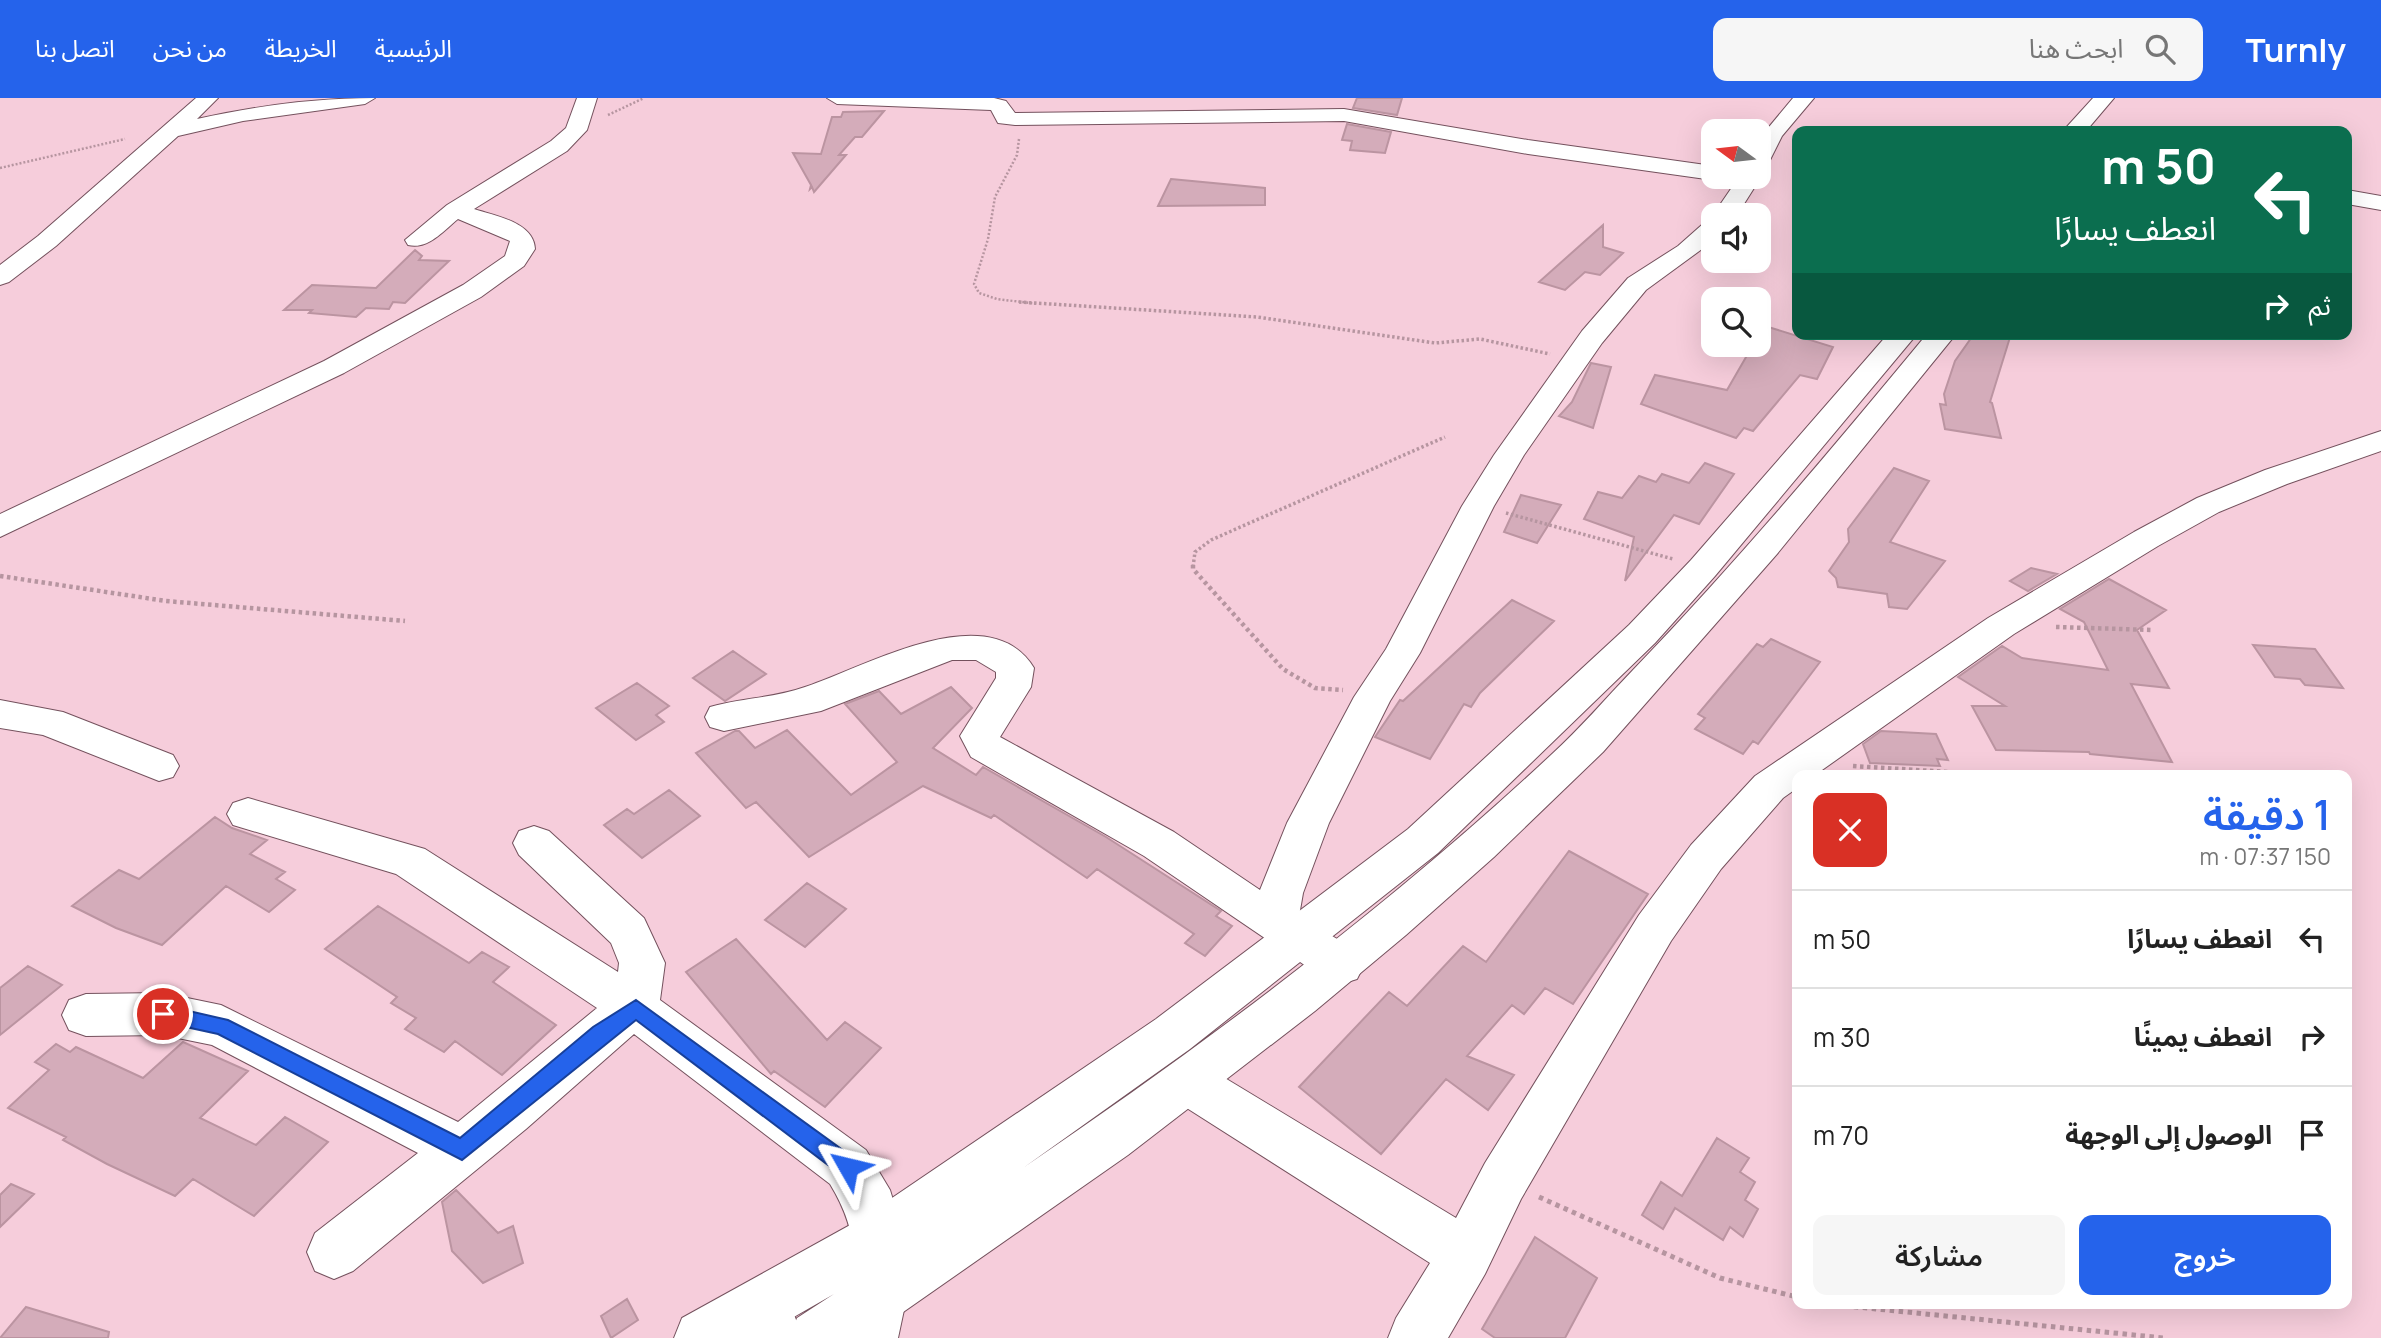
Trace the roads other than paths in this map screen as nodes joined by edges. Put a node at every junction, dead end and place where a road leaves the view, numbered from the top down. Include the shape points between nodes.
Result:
1 (365, 98) edge
2 (587, 98) edge
3 (837, 98) edge
4 (1804, 98) edge
5 (2104, 98) edge
6 (206, 101) edge
7 (243, 115) junction
8 (2079, 126) edge
9 (174, 131) junction
10 (1771, 136) edge
11 (1701, 171) edge
12 (2352, 199) edge
13 (2381, 203) edge
14 (455, 210) junction
15 (1701, 239) edge
16 (417, 240) dead end
17 (0, 278) edge
18 (1899, 340) edge
19 (1936, 340) edge
20 (2381, 440) edge
21 (1777, 506) junction
22 (0, 527) edge
23 (0, 715) edge
24 (724, 718) dead end
25 (159, 766) dead end
26 (1795, 770) edge
27 (1792, 772) edge
28 (248, 814) dead end
29 (534, 843) dead end
30 (1286, 932) junction
31 (1342, 965) junction
32 (636, 1009) junction
33 (86, 1015) dead end
34 (1188, 1082) junction
35 (462, 1150) junction
36 (880, 1238) junction
37 (334, 1252) dead end
38 (1466, 1255) junction
39 (876, 1316) edge
40 (769, 1322) edge
41 (702, 1338) edge
42 (817, 1338) edge
43 (1416, 1338) edge

1 - 7 street
2 - 14 street via 576,130 559,146
3 - 11 street via 977,102 999,105 1006,118 1052,120 1345,115 1528,148
4 - 10 street
5 - 8 street
6 - 7 street via 212,109
6 - 9 street
7 - 9 street
9 - 17 street
12 - 13 street
14 - 16 street
14 - 22 street via 522,239 515,261 472,291 334,367
15 - 30 street via 1637,284 1576,360 1478,506 1308,823 1280,892
18 - 21 street
19 - 21 street
20 - 26 street via 2208,505 2001,626
21 - 30 street via 1703,568 1642,634 1423,841
21 - 31 street via 1568,763
23 - 25 street via 49,722
24 - 30 street via 808,701 947,648 986,648 1015,668 1016,680 985,724 980,736 985,747 1159,844
27 - 38 street via 1769,787 1706,857 1655,928 1503,1181
28 - 32 street via 410,861
29 - 32 street via 628,931 642,963
30 - 31 street
30 - 36 street via 1173,1034
31 - 34 street
32 - 35 street
32 - 36 street via 848,1167 869,1195
33 - 35 street via 163,1014 221,1026
34 - 38 street
34 - 39 street via 983,1228
35 - 37 street
36 - 39 street
36 - 40 street
38 - 43 street
39 - 42 street
40 - 41 street

